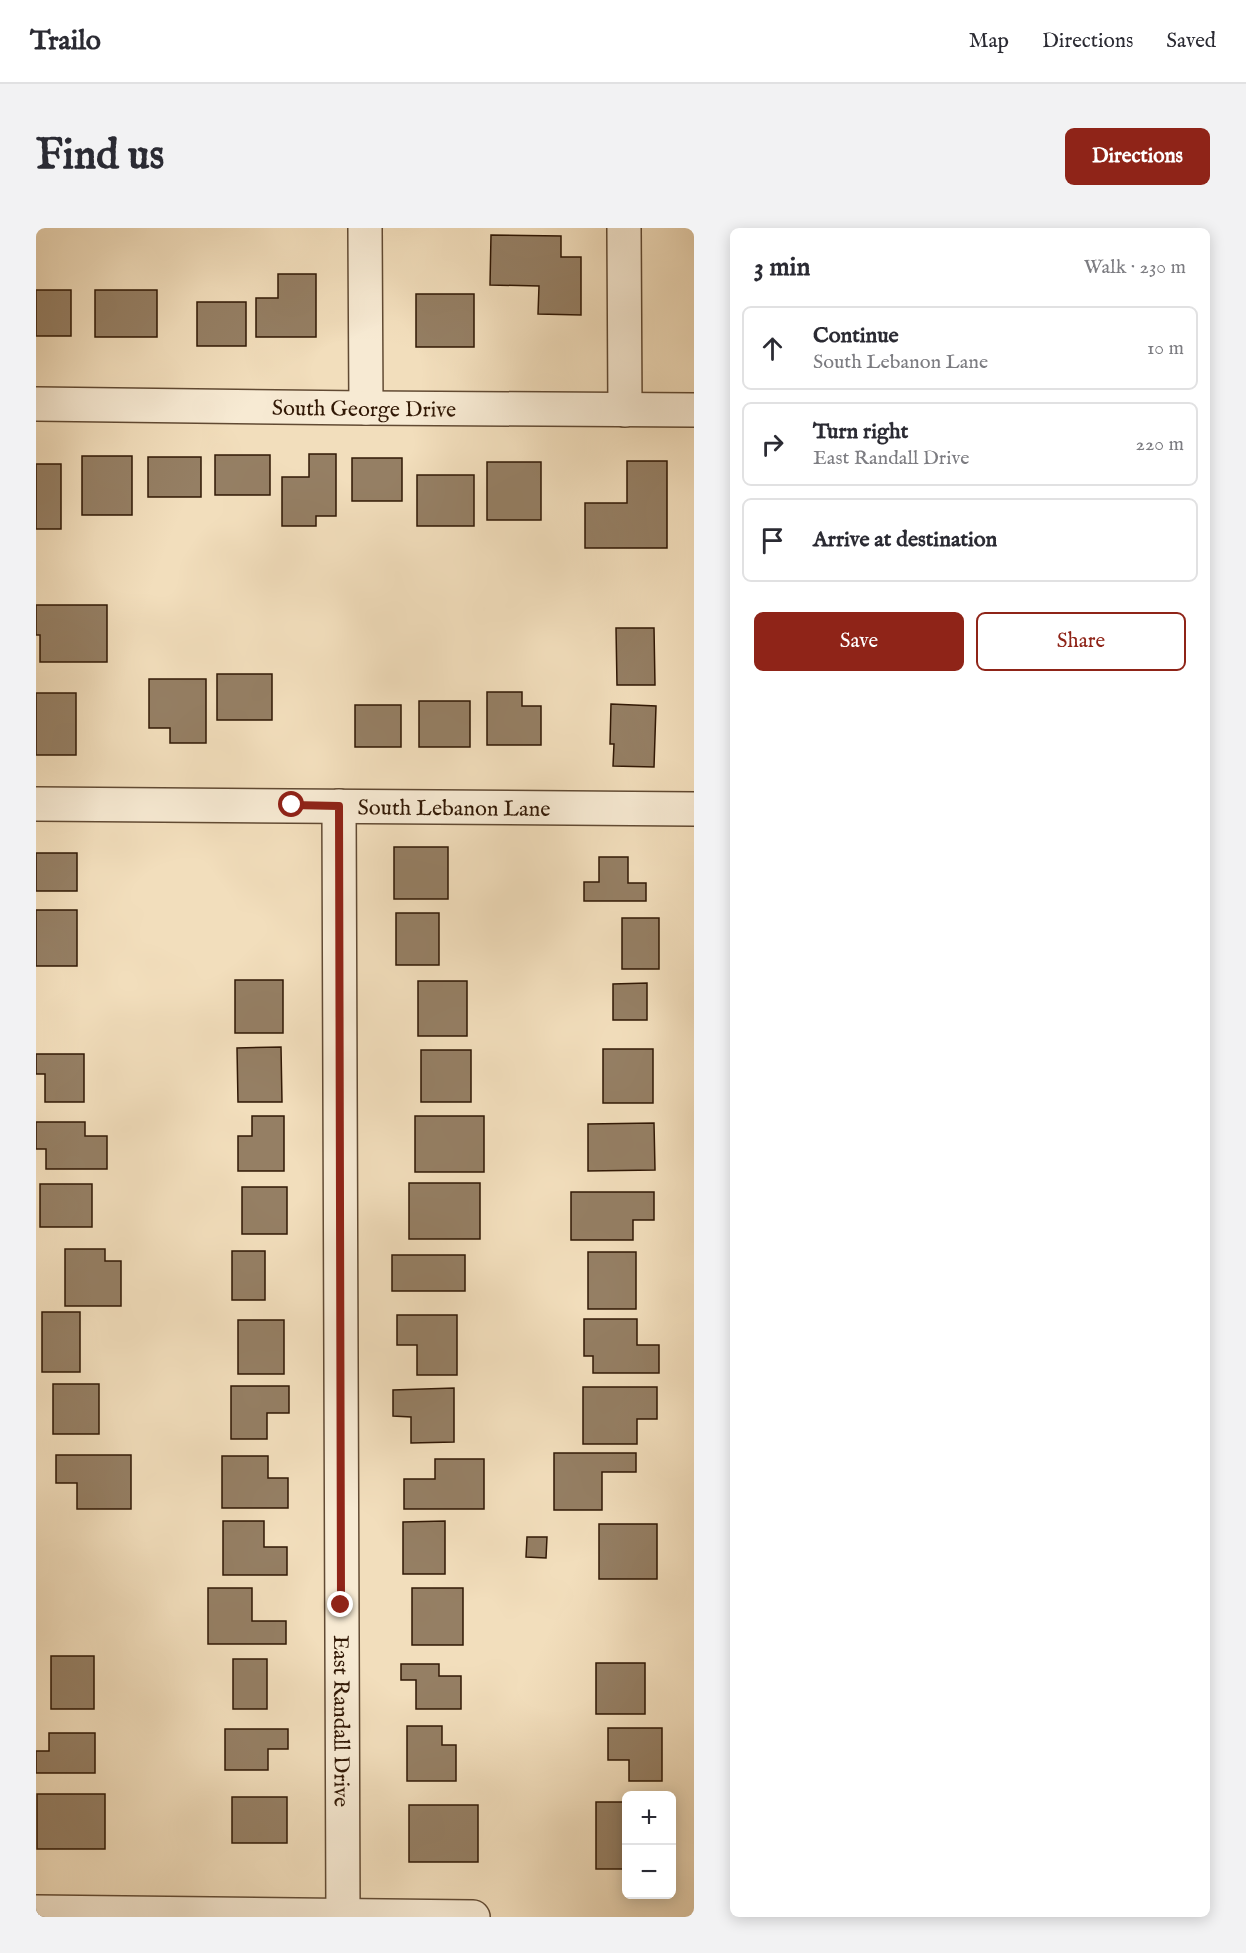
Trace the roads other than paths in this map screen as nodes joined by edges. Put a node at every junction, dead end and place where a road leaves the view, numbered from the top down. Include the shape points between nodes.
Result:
1 (365, 228) edge
2 (624, 228) edge
3 (36, 404) edge
4 (366, 408) junction
5 (625, 410) junction
6 (694, 410) edge
7 (36, 804) edge
8 (339, 806) junction
9 (694, 809) edge
10 (36, 1912) edge
11 (343, 1915) junction
12 (171, 1916) edge
13 (473, 1917) edge

1 - 4 street
2 - 5 street
3 - 4 street, South George Drive
4 - 5 street, South George Drive
5 - 6 street, South George Drive
7 - 8 street, South Lebanon Lane
8 - 9 street, South Lebanon Lane
8 - 11 street, East Randall Drive
10 - 12 street
11 - 12 street
11 - 13 street

